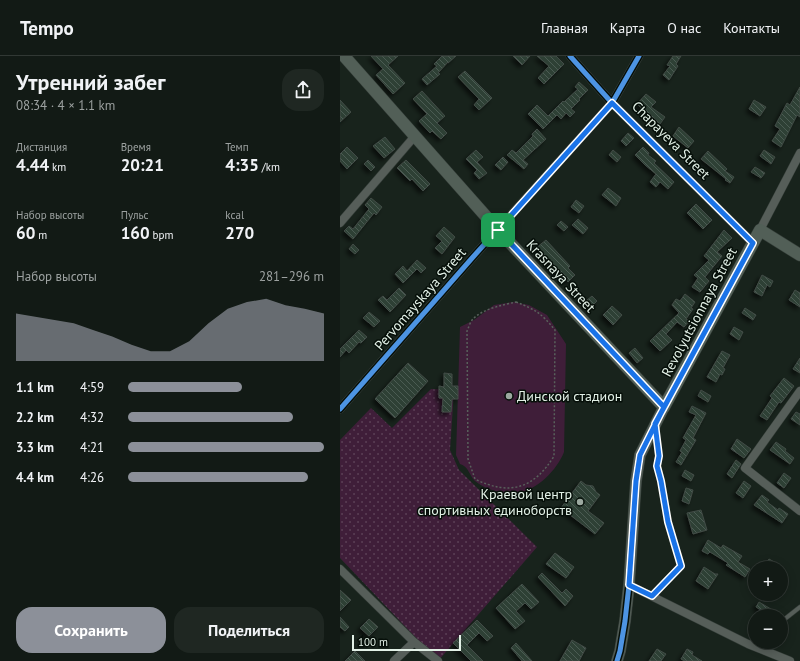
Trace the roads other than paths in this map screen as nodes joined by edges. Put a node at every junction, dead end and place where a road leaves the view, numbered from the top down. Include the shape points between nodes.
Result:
1 (344, 56) edge
2 (570, 56) edge
3 (639, 56) edge
4 (612, 103) junction
5 (414, 137) junction
6 (800, 153) edge
7 (340, 224) edge
8 (498, 230) junction
9 (760, 230) junction
10 (753, 243) junction
11 (800, 255) edge
12 (800, 391) edge
13 (664, 407) junction
14 (340, 409) edge
15 (655, 424) junction
16 (800, 511) edge
17 (340, 570) edge
18 (629, 585) junction
19 (652, 596) junction
20 (800, 607) edge
21 (788, 616) edge
22 (748, 640) edge
23 (414, 642) junction
24 (766, 649) edge
25 (394, 661) edge
26 (438, 661) edge
27 (617, 661) edge
28 (790, 661) edge

1 - 5 main road, Krasnaya Street
2 - 4 street, Chapayeva Street
3 - 4 street, Pervomayskaya Street
4 - 8 street, Pervomayskaya Street
4 - 10 street, Chapayeva Street
5 - 7 street
5 - 8 main road, Krasnaya Street
6 - 9 street, Revolyutsionnaya Street
8 - 13 main road, Krasnaya Street
8 - 14 street, Pervomayskaya Street
9 - 10 main road, Revolyutsionnaya Street
9 - 11 main road
10 - 13 main road, Revolyutsionnaya Street
12 - 16 street via 745,468
13 - 15 street, Revolyutsionnaya Street
15 - 18 street, Revolyutsionnaya Street via 640,455
15 - 19 lane via 659,456 657,466 668,522 681,566
17 - 23 street
18 - 19 street
18 - 27 street, Revolyutsionnaya Street
19 - 22 street
20 - 21 lane
23 - 25 street
23 - 26 street
24 - 28 street

